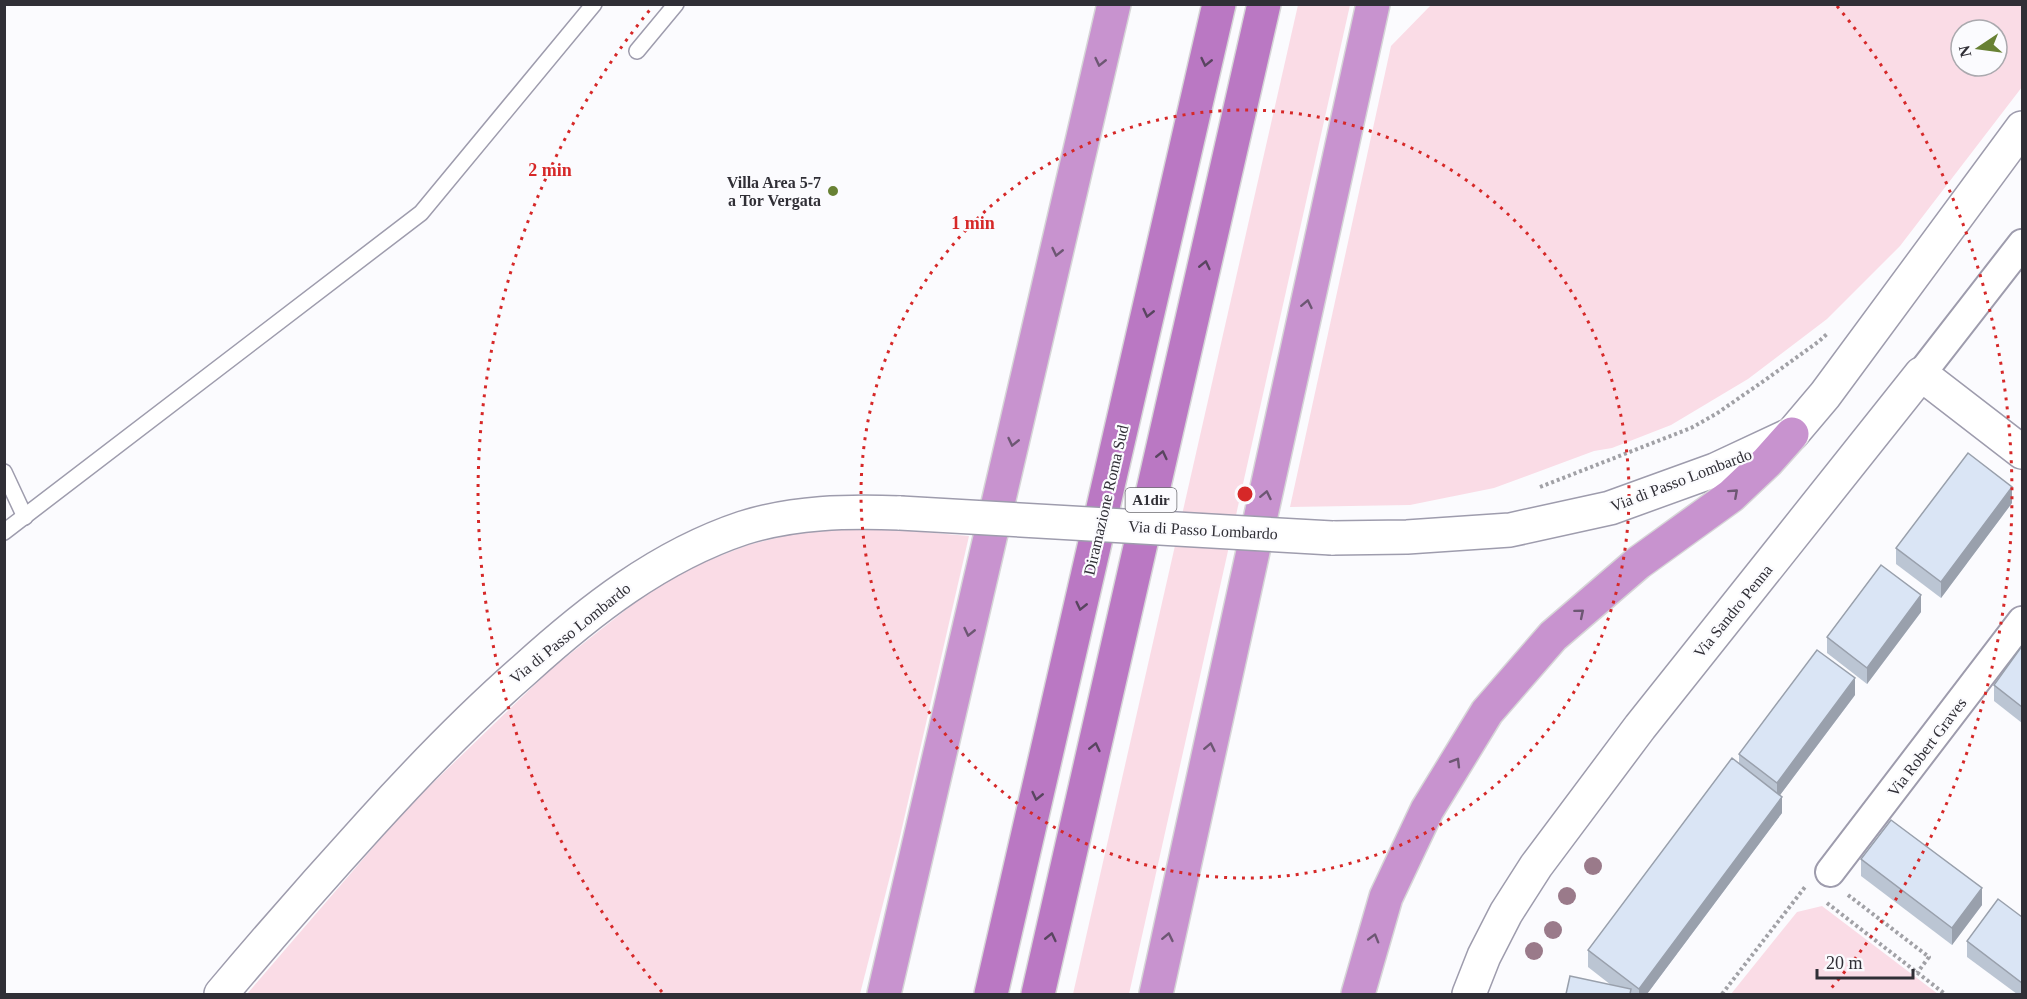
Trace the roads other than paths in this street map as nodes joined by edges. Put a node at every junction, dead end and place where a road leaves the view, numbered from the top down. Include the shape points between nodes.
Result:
1 (594, 4) edge
2 (676, 4) edge
3 (1114, 4) edge
4 (1219, 4) edge
5 (1264, 4) edge
6 (1394, 4) edge
7 (1370, 19) edge
8 (637, 51) dead end
9 (2022, 128) edge
10 (2022, 244) edge
11 (1921, 374) junction
12 (1792, 434) junction
13 (2022, 452) edge
14 (4, 472) edge
15 (25, 517) junction
16 (4, 532) edge
17 (2022, 621) edge
18 (918, 854) junction
19 (1818, 879) road end
20 (221, 994) edge
21 (877, 994) edge
22 (884, 994) edge
23 (991, 994) edge
24 (1038, 994) edge
25 (1156, 994) edge
26 (1358, 994) edge
27 (1469, 994) edge

1 - 15 lane via 421,213
2 - 8 lane
3 -> 18 highway
4 -> 23 highway, Diramazione Roma Sud / A1dir
24 -> 5 highway, A1dir
6 - 7 highway
25 -> 7 highway
9 - 12 street, Via di Passo Lombardo
10 - 11 street, Via Sandro Penna
11 - 13 street
11 - 27 street, Via Sandro Penna via 1662,699 1536,866 1506,913
12 - 20 street, Via di Passo Lombardo, bridge via 1714,470 1610,508 1510,530 1478,533 1332,538 849,511 744,528 687,551 640,578 592,611 541,654 450,739
26 -> 12 highway via 1386,897 1427,810 1487,712 1553,636 1638,563 1731,496
14 - 15 lane
15 - 16 lane
17 - 19 street, Via Robert Graves
18 - 21 highway
18 - 22 highway

